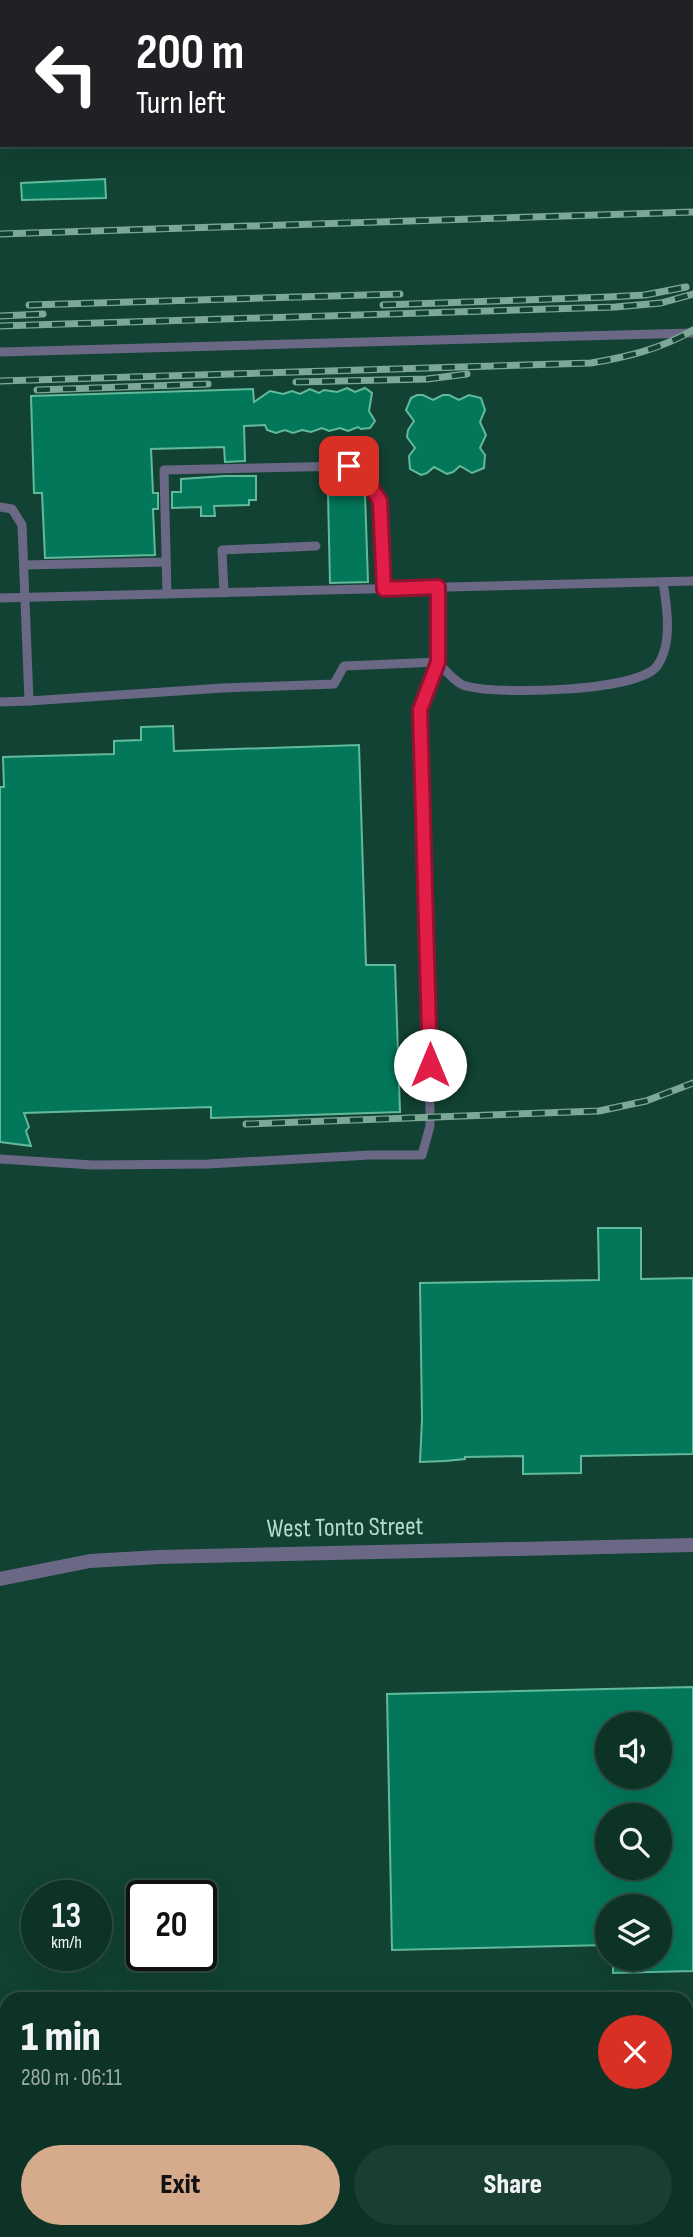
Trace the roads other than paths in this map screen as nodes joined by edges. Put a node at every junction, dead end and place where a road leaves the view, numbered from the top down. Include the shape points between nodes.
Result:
1 (693, 333) edge
2 (0, 352) edge
3 (0, 507) edge
4 (316, 546) dead end
5 (166, 562) junction
6 (24, 565) junction
7 (693, 581) edge
8 (663, 582) junction
9 (438, 587) junction
10 (384, 589) junction
11 (224, 593) junction
12 (167, 594) junction
13 (26, 597) junction
14 (0, 598) edge
15 (438, 662) junction
16 (29, 701) junction
17 (0, 702) edge
18 (0, 1159) edge
19 (693, 1545) edge
20 (0, 1579) edge

1 - 2 lane
3 - 6 lane via 12,509 22,525
4 - 11 lane via 222,550
5 - 6 lane
5 - 10 lane via 164,470 349,466 367,481 380,501
5 - 12 lane
6 - 13 lane
7 - 8 lane
8 - 9 lane
8 - 15 lane via 666,641 657,666 649,673 597,687 526,691 464,686
9 - 10 lane
9 - 15 lane
10 - 11 lane
11 - 12 lane
12 - 13 lane
13 - 14 lane
13 - 16 lane
15 - 16 lane via 344,666 334,684
15 - 18 lane via 420,710 430,1126 422,1155 92,1165
16 - 17 lane
19 - 20 street, West Tonto Street via 159,1557 90,1561

